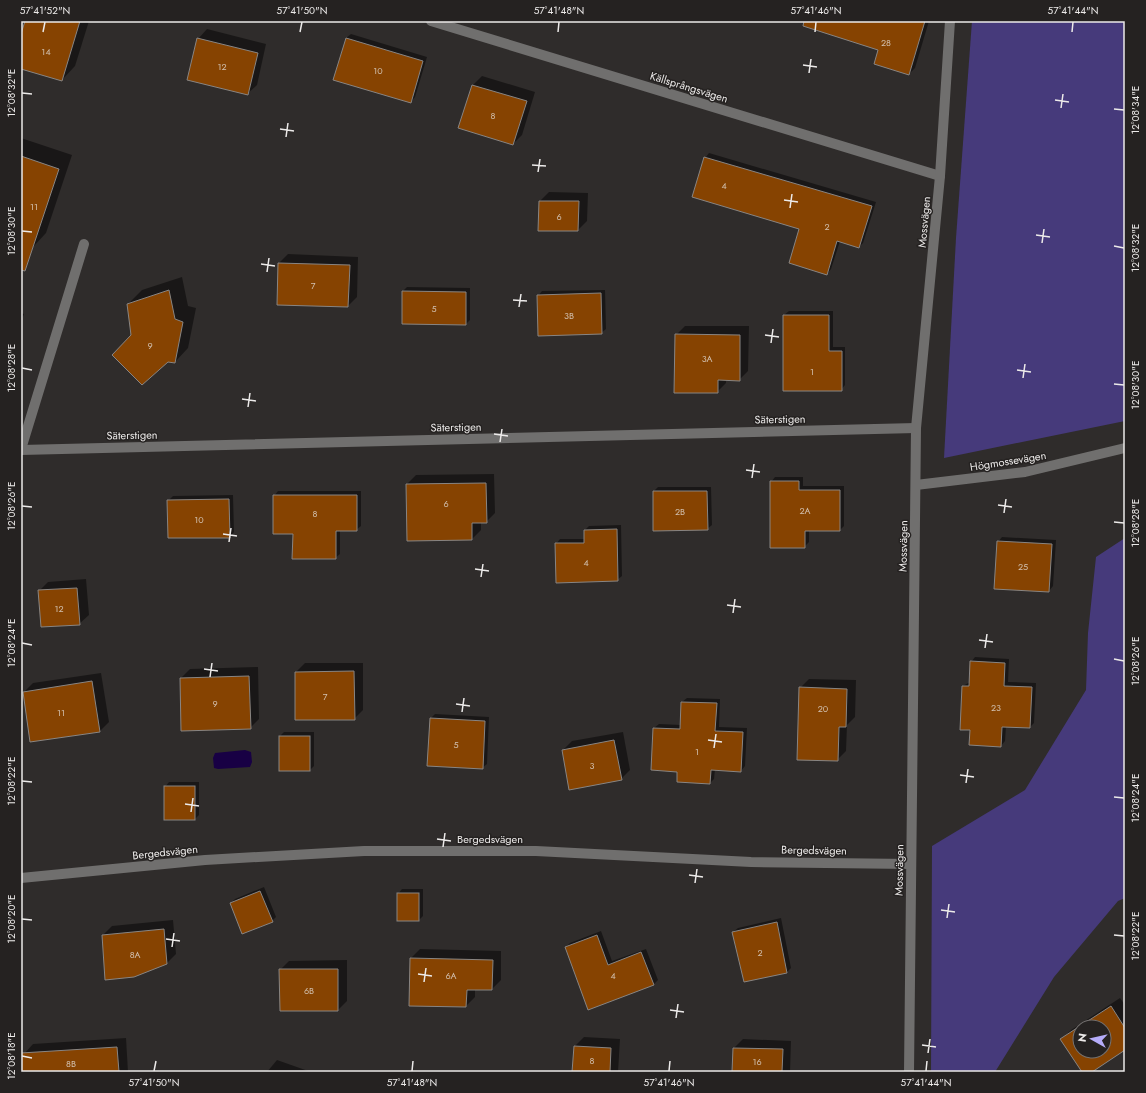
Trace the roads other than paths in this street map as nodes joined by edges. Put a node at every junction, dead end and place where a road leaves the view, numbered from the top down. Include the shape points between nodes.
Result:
1 (431, 21) edge
2 (950, 21) edge
3 (940, 176) junction
4 (84, 244) dead end
5 (916, 428) junction
6 (1125, 448) edge
7 (21, 449) edge
8 (916, 485) junction
9 (911, 864) junction
10 (21, 878) edge
11 (909, 1072) edge

1 - 3 street, Källsprångsvägen
2 - 3 street, Mossvägen
3 - 5 street, Mossvägen
4 - 7 street
5 - 7 street, Säterstigen
5 - 8 street, Mossvägen
6 - 8 street, Högmossevägen via 1025,472
8 - 9 street, Mossvägen
9 - 10 street, Bergedsvägen via 751,862 536,851 364,851 206,860
9 - 11 street, Mossvägen

